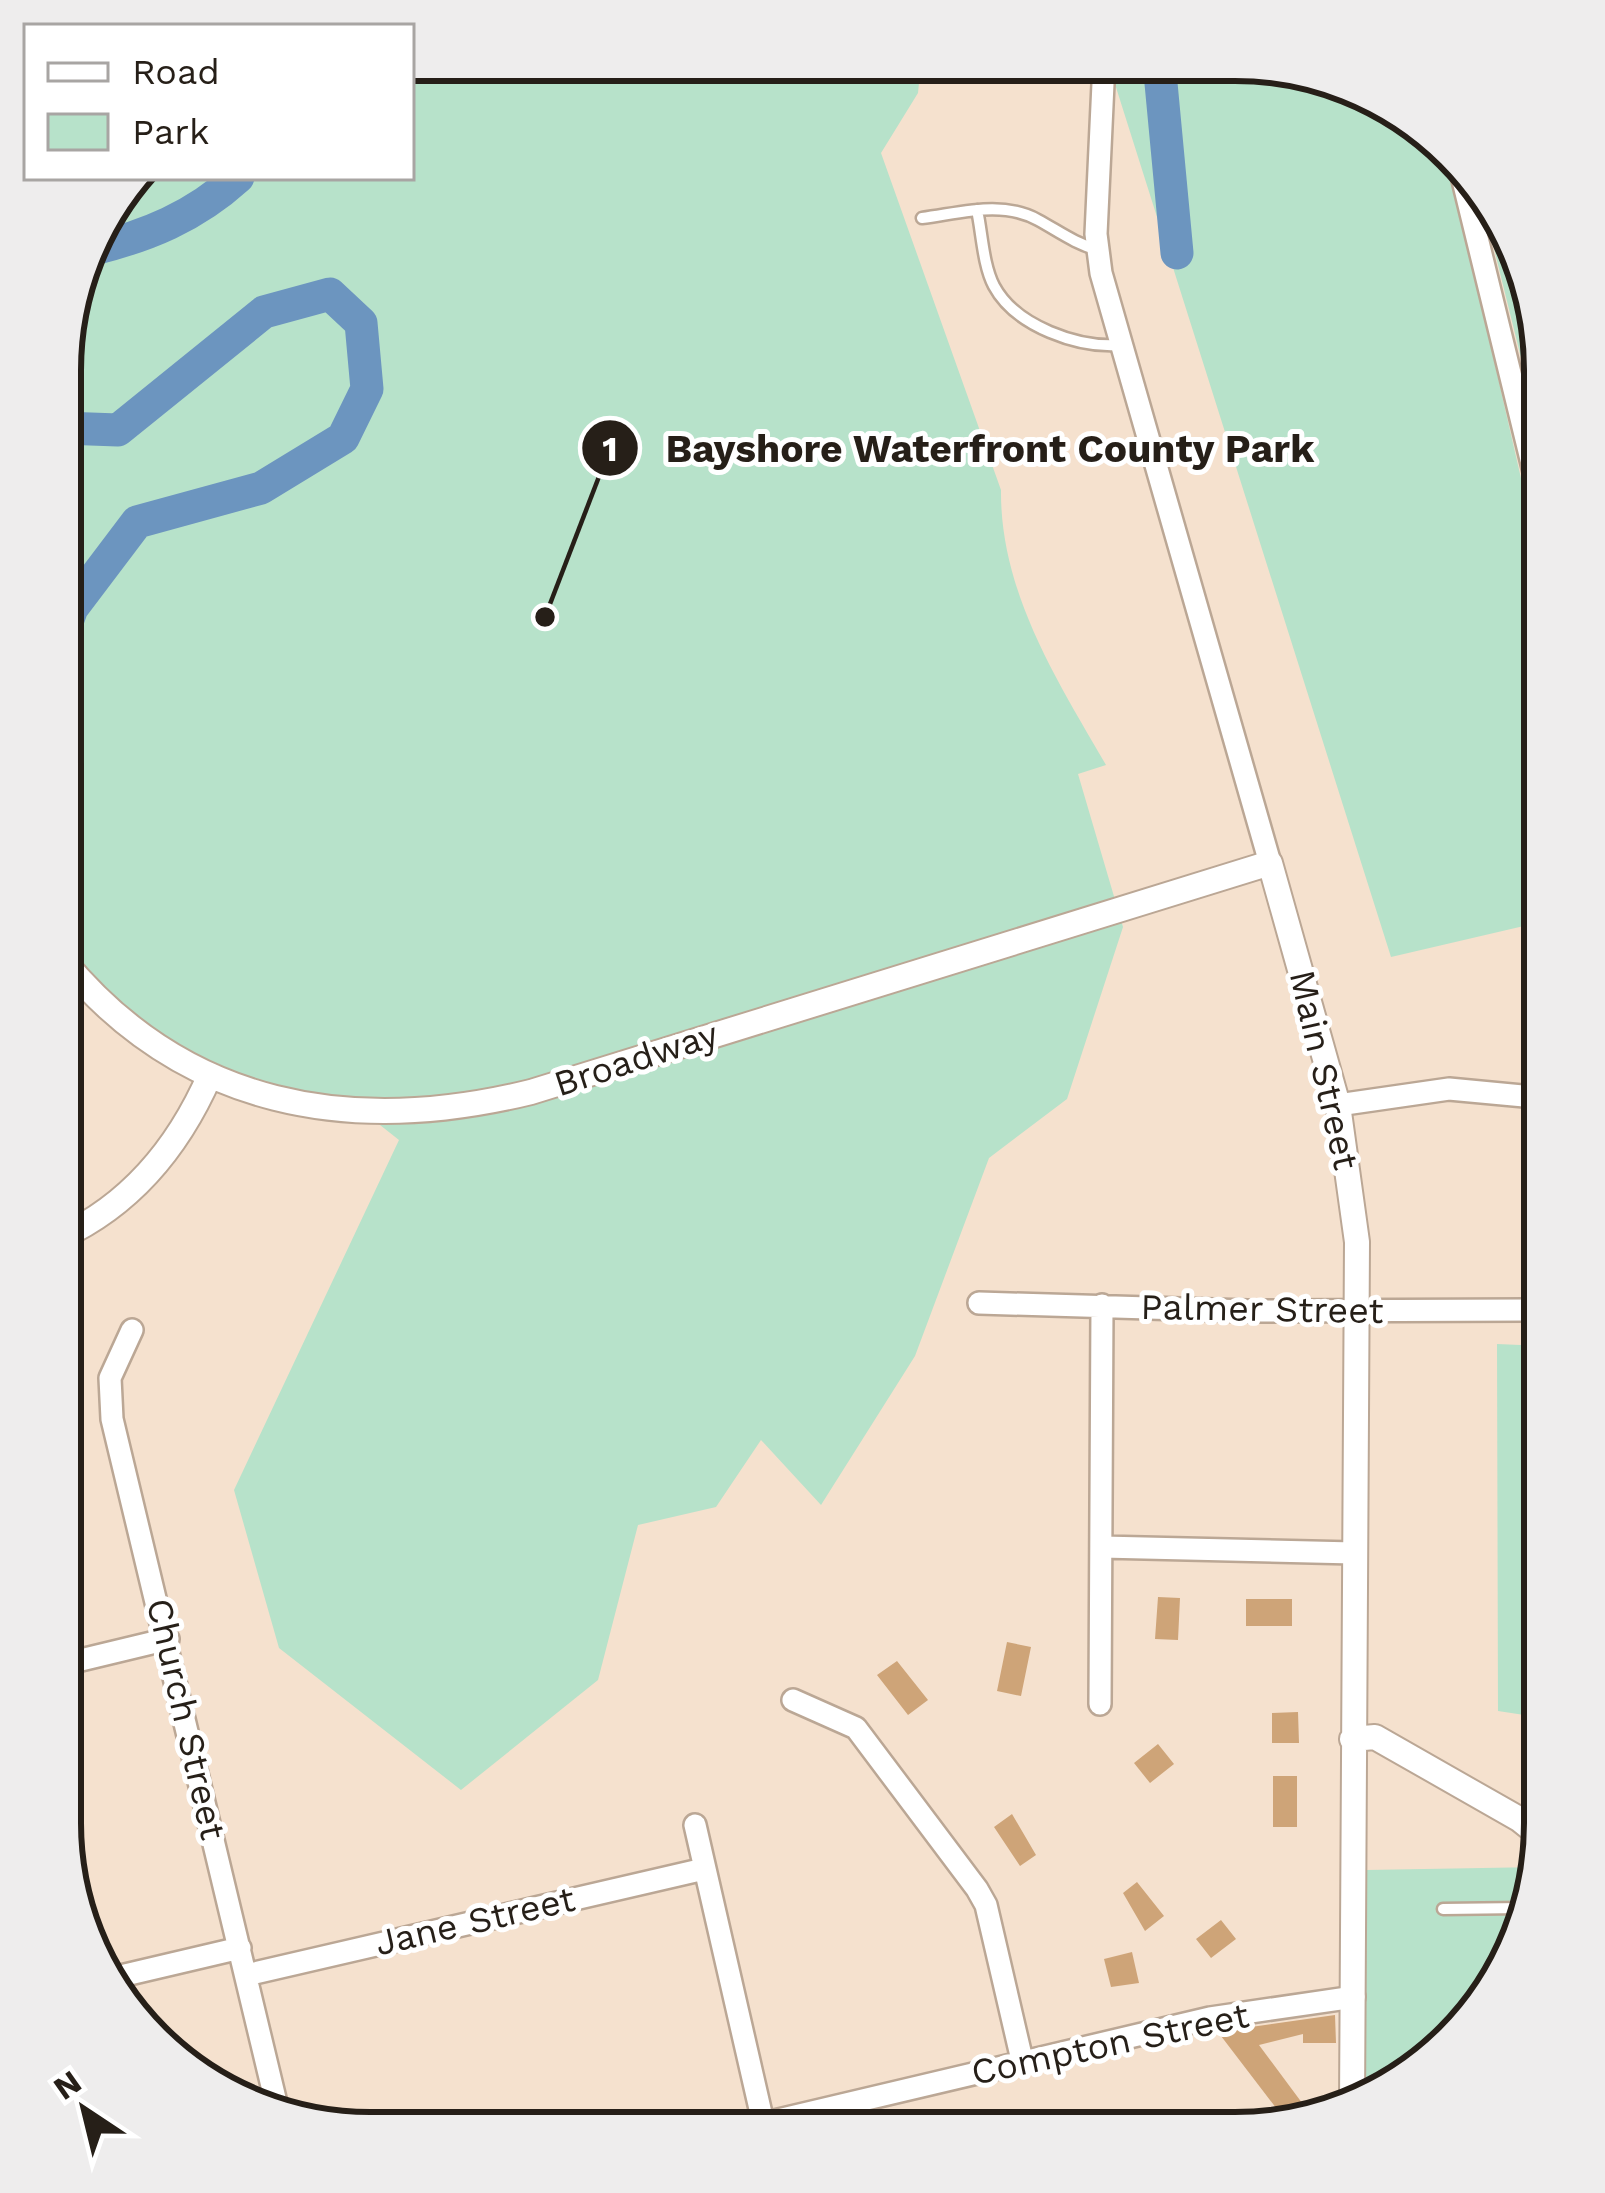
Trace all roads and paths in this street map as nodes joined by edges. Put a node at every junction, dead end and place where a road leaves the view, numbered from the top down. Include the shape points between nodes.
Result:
1 (1102, 81) edge
2 (1468, 199) edge
3 (977, 211) junction
4 (922, 218) dead end
5 (1098, 250) junction
6 (1120, 345) junction
7 (1524, 431) edge
8 (1270, 863) junction
9 (81, 979) edge
10 (210, 1076) junction
11 (1524, 1096) edge
12 (1338, 1105) junction
13 (81, 1225) edge
14 (979, 1303) dead end
15 (1102, 1305) junction
16 (1523, 1310) edge
17 (1357, 1311) junction
18 (132, 1330) dead end
19 (1102, 1546) junction
20 (1354, 1553) junction
21 (168, 1639) junction
22 (81, 1660) edge
23 (793, 1700) dead end
24 (1100, 1704) dead end
25 (1352, 1739) junction
26 (1523, 1822) edge
27 (695, 1825) dead end
28 (704, 1869) junction
29 (1511, 1908) edge
30 (1443, 1909) dead end
31 (241, 1948) junction
32 (125, 1975) edge
33 (246, 1975) junction
34 (1354, 1997) junction
35 (1022, 2060) junction
36 (1352, 2087) edge
37 (274, 2096) edge
38 (741, 2112) edge
39 (809, 2112) edge

1 - 5 street, Main Street
2 - 7 street
3 - 4 lane
3 - 5 lane via 1006,208
3 - 6 lane via 994,285 1008,302 1071,340
5 - 6 street, Main Street
6 - 8 street, Main Street
8 - 10 street, Broadway via 478,1105 344,1112
8 - 12 street, Main Street
9 - 10 street
10 - 13 street via 169,1151
11 - 12 street via 1449,1089
12 - 17 street, Main Street via 1352,1191
14 - 15 street, Palmer Street
15 - 17 street, Palmer Street
15 - 19 street
16 - 17 street, Palmer Street
17 - 20 street, Main Street
18 - 21 street, Church Street via 110,1378 110,1404
19 - 20 street
19 - 24 street
20 - 25 street, Main Street
21 - 22 street
21 - 31 street, Church Street
23 - 35 street via 856,1728 977,1889
25 - 26 street via 1375,1737
25 - 34 street, Main Street
27 - 28 street
28 - 33 street, Jane Street
28 - 38 street
29 - 30 lane
31 - 32 street
31 - 33 street, Church Street
33 - 37 street, Church Street
34 - 35 street, Compton Street via 1210,2018
34 - 36 street, Main Street
35 - 39 street, Compton Street

